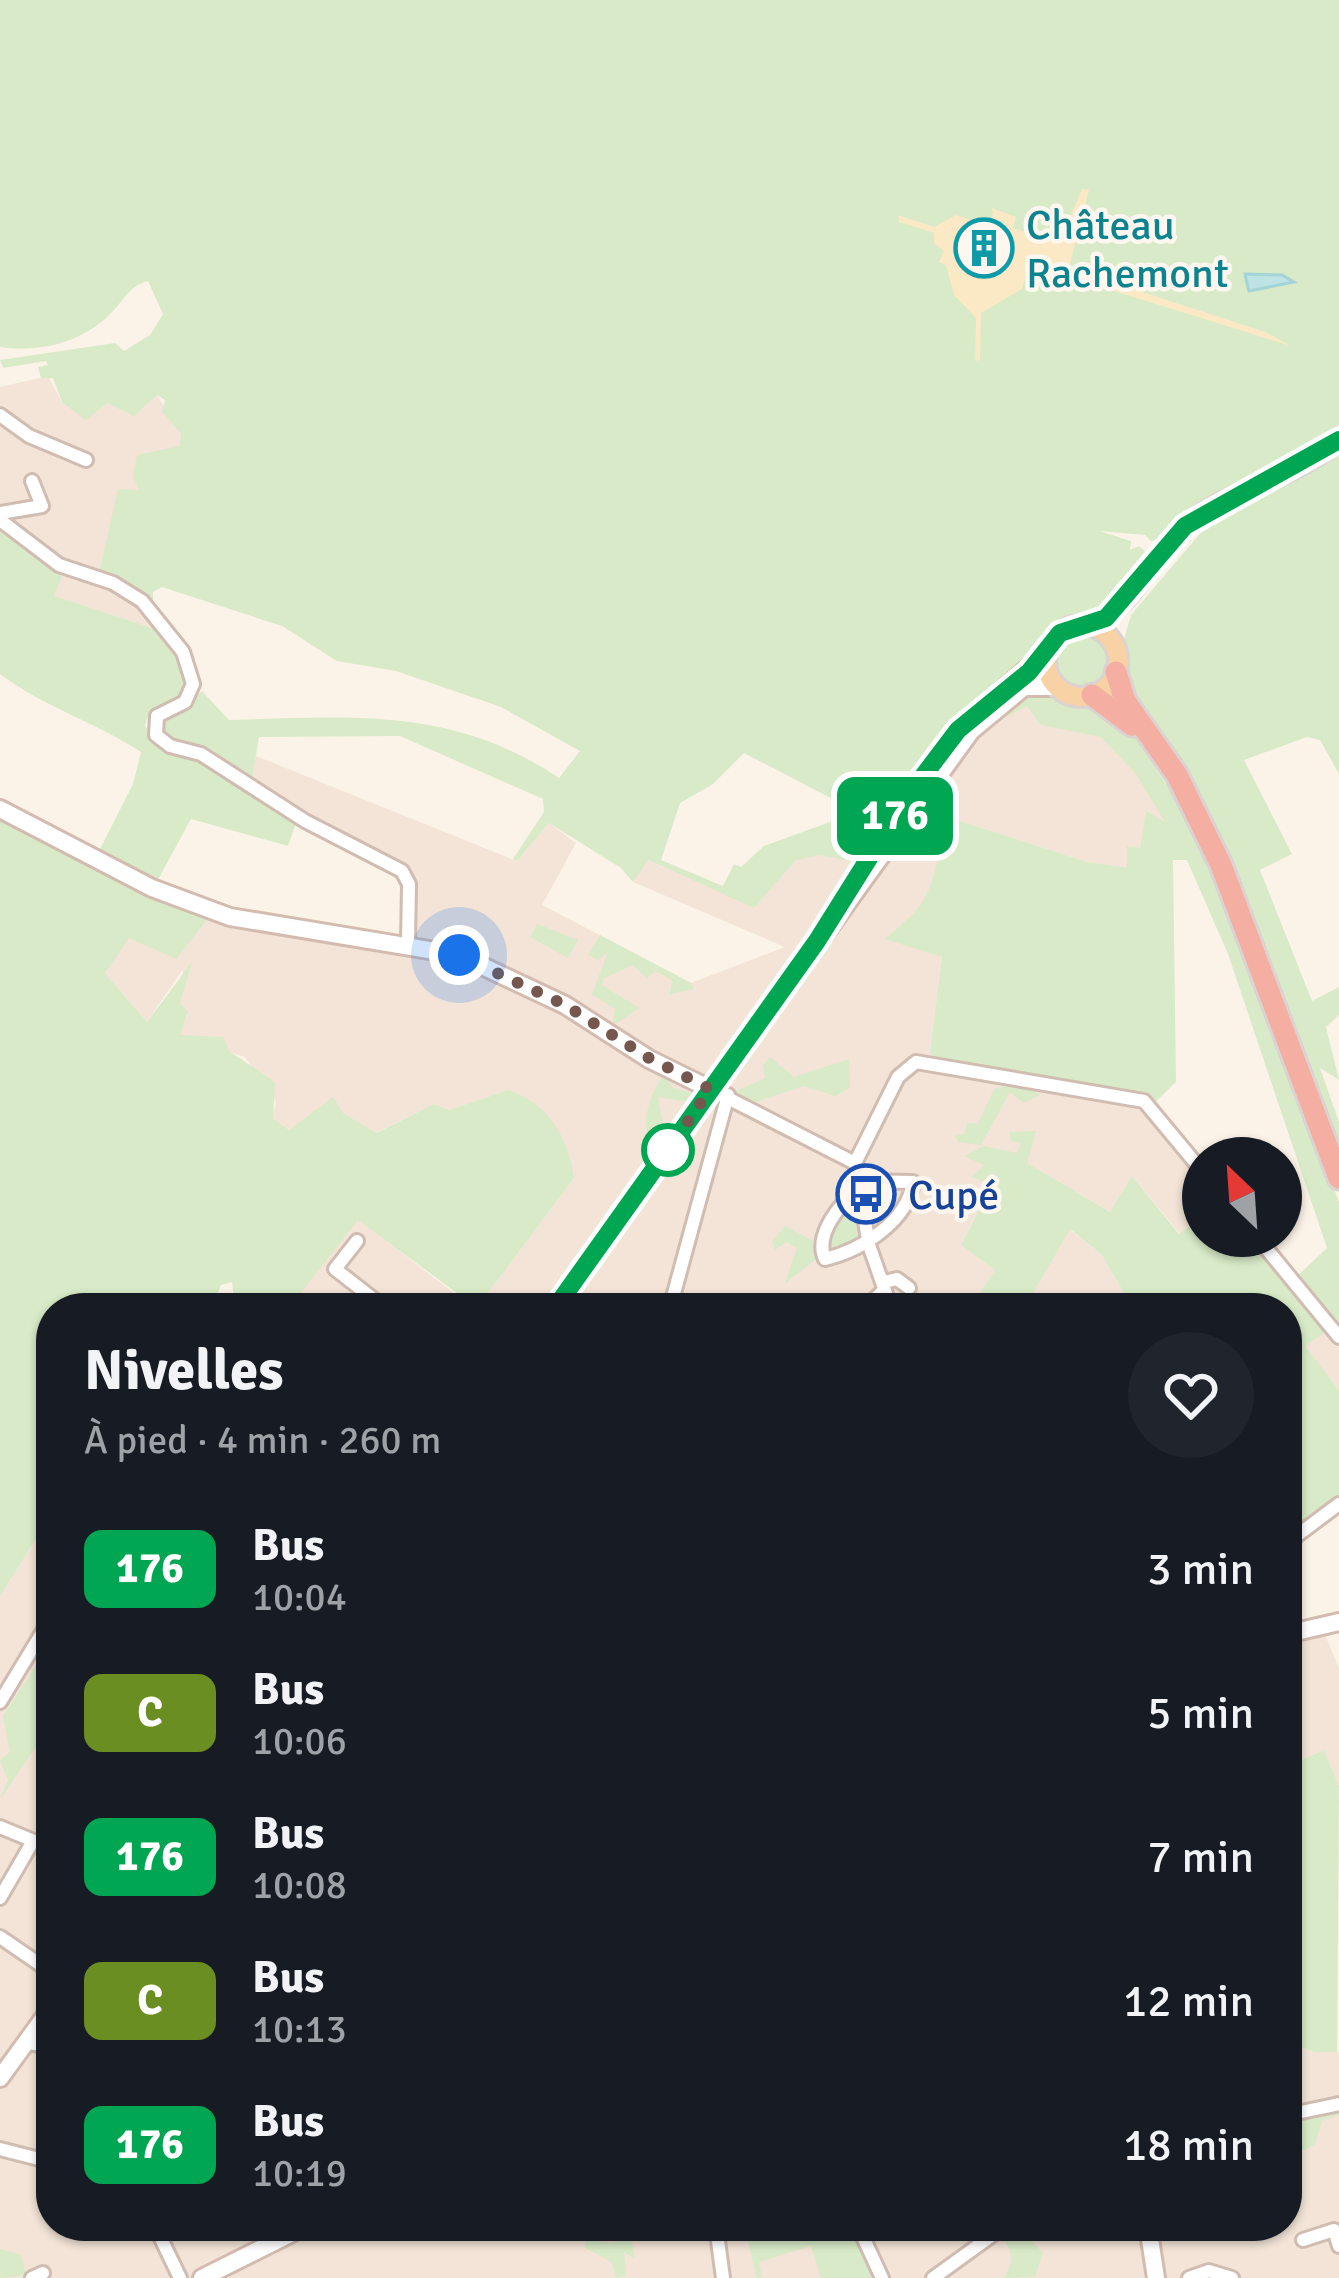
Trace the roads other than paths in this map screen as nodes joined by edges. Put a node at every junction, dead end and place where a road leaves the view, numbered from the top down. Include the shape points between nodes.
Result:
1 (0, 415) edge
2 (1339, 440) edge
3 (86, 460) dead end
4 (32, 481) dead end
5 (1257, 488) junction
6 (0, 516) edge
7 (1091, 626) junction
8 (1115, 645) junction
9 (1048, 651) junction
10 (1116, 672) junction
11 (1058, 687) junction
12 (1092, 695) junction
13 (1192, 808) junction
14 (0, 809) edge
15 (817, 941) junction
16 (408, 943) junction
17 (719, 1092) junction
18 (1182, 1147) edge
19 (855, 1163) junction
20 (1339, 1178) edge
21 (859, 1185) junction
22 (357, 1241) dead end
23 (869, 1241) junction
24 (1273, 1257) edge
25 (884, 1286) junction
26 (909, 1288) dead end
27 (366, 1293) edge
28 (566, 1293) edge
29 (673, 1293) edge
30 (878, 1293) edge
31 (886, 1293) edge
32 (1339, 1337) edge
33 (1339, 1504) edge
34 (1302, 1532) edge
35 (1339, 1622) edge
36 (1302, 1631) edge
37 (36, 1643) edge
38 (0, 1702) edge
39 (0, 1827) edge
40 (33, 1841) junction
41 (36, 1842) edge
42 (0, 1898) edge
43 (0, 1937) edge
44 (36, 1962) edge
45 (36, 2028) edge
46 (26, 2042) junction
47 (36, 2044) edge
48 (0, 2078) edge
49 (1339, 2104) edge
50 (1302, 2112) edge
51 (0, 2149) edge
52 (36, 2158) edge
53 (1303, 2240) dead end
54 (162, 2241) edge
55 (276, 2241) edge
56 (718, 2241) edge
57 (865, 2241) edge
58 (984, 2241) edge
59 (1150, 2241) edge
60 (1339, 2246) edge
61 (180, 2278) edge
62 (202, 2278) edge
63 (723, 2278) edge
64 (882, 2278) edge
65 (933, 2278) edge
66 (1156, 2278) edge
67 (1190, 2278) edge
68 (1232, 2278) edge

1 - 3 street
2 - 5 main road
4 - 6 street via 42,506
5 - 7 main road via 1185,526
5 - 8 main road via 1169,556 1126,612
6 - 16 street via 59,565 129,592 183,652 193,683 184,702 154,721 161,741 201,754 402,871
7 - 8 main road
7 - 9 main road via 1060,633
8 - 10 main road
9 - 11 main road
9 - 15 main road via 958,730
10 - 12 main road
10 - 13 highway
11 - 12 main road
11 - 15 main road via 1024,688 989,712
12 - 13 highway via 1127,719
13 - 20 highway via 1235,898
14 - 16 main road via 230,917
15 - 17 main road
16 - 17 main road via 459,955 565,1005
17 - 19 street
17 - 28 main road
17 - 29 street
18 - 19 street via 1144,1101 916,1062 898,1077
19 - 21 street
21 - 23 street
21 - 23 street via 913,1182 911,1199
21 - 23 street via 828,1228 823,1256
22 - 27 street via 335,1269
23 - 25 street
24 - 32 street
25 - 26 street via 897,1279
25 - 30 street
25 - 31 street
33 - 34 street
35 - 36 main road
37 - 38 street
39 - 40 street
40 - 41 street
40 - 42 street
43 - 44 street
45 - 46 main road
46 - 47 street
46 - 48 main road
49 - 50 street
51 - 52 street
53 - 60 street via 1334,2230
54 - 61 street
55 - 62 main road
56 - 63 street
57 - 64 street
58 - 65 street
59 - 66 main road
67 - 68 street via 1209,2271

